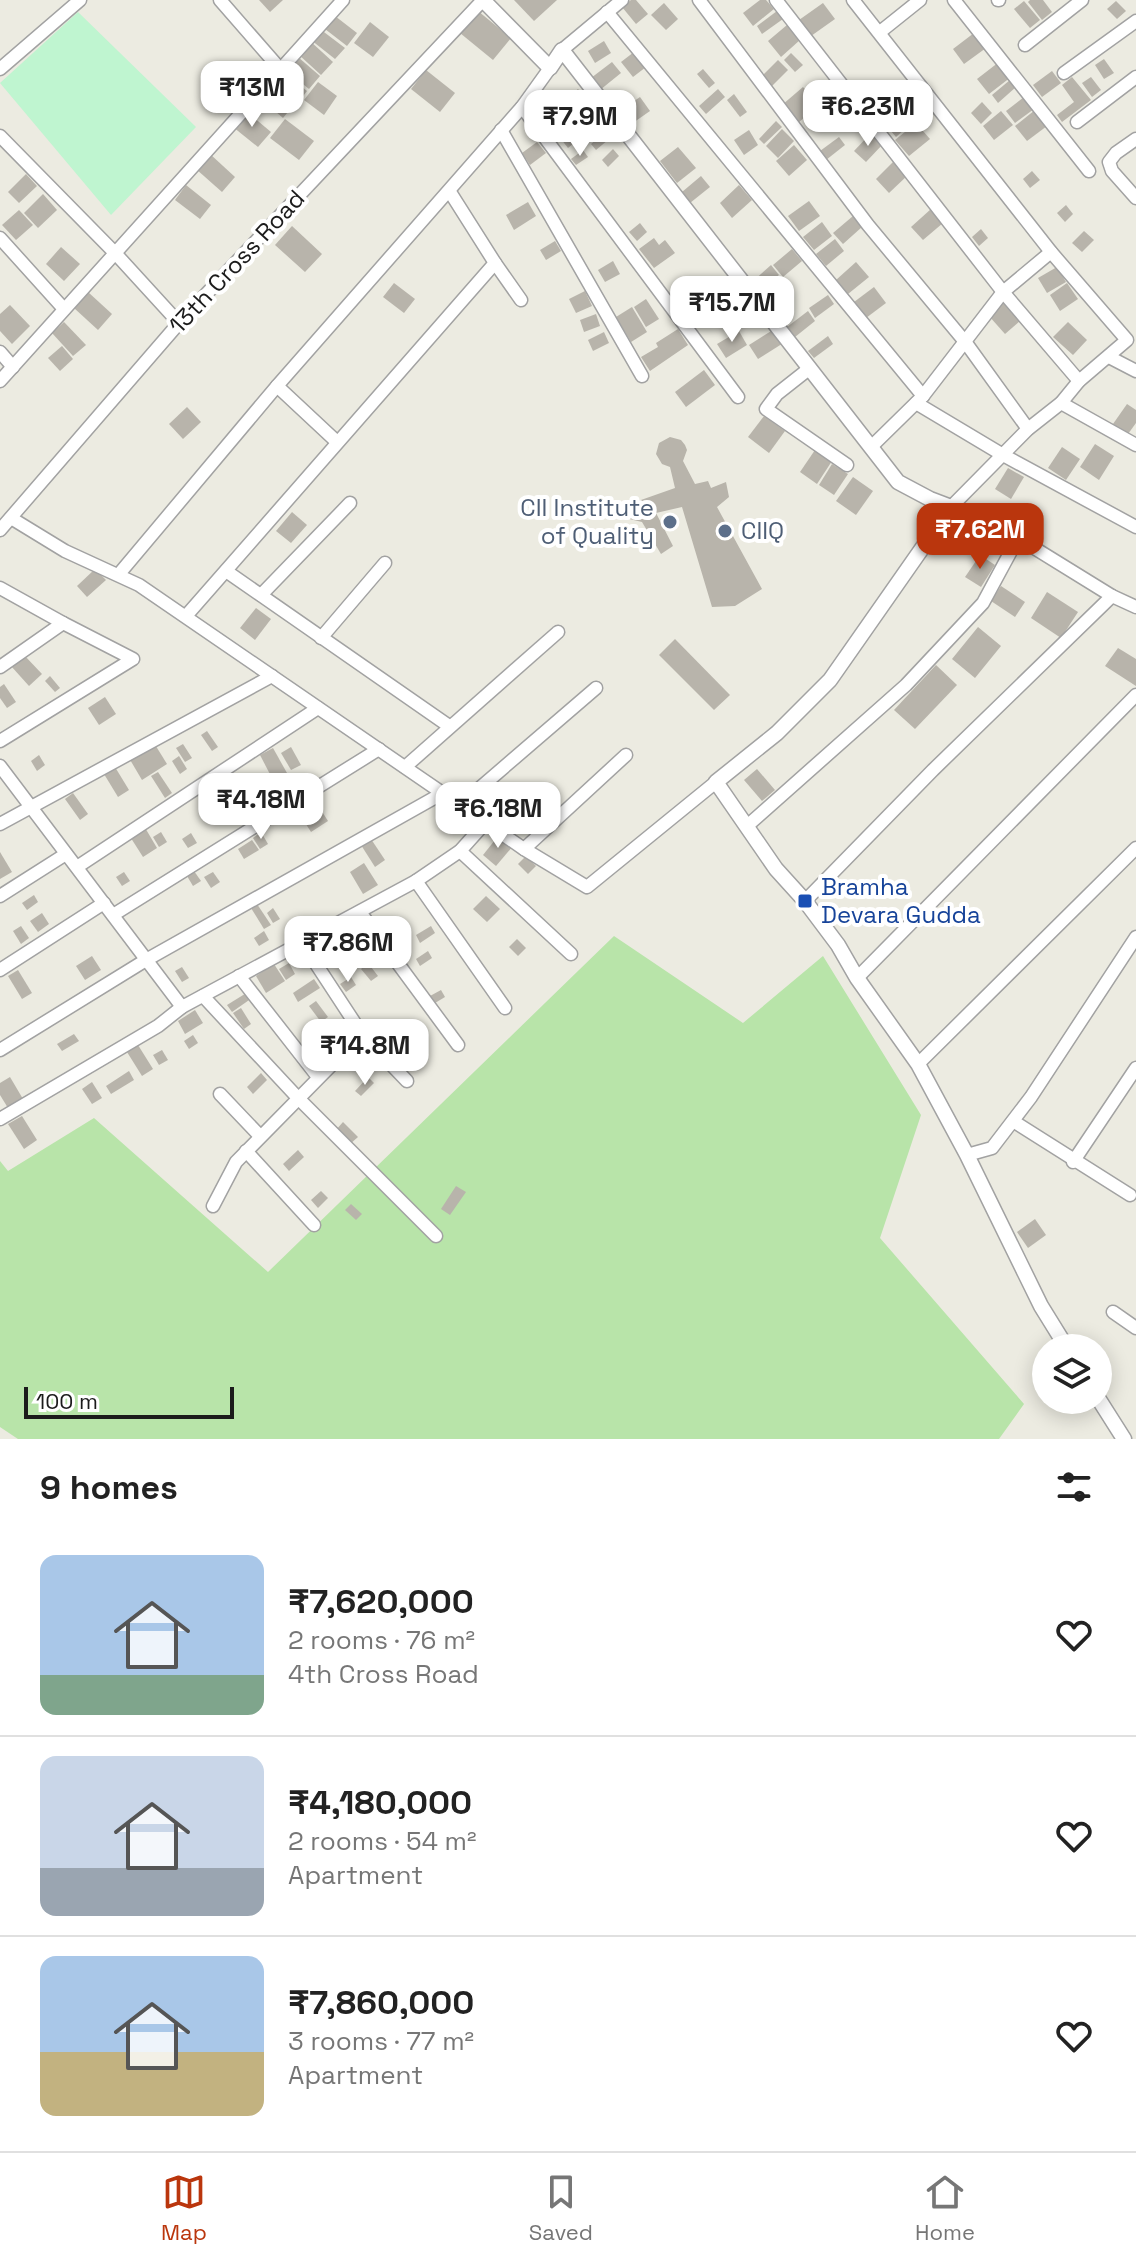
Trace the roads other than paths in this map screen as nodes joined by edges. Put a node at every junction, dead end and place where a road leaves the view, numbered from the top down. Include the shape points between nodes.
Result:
1 (80, 0) edge
2 (220, 0) edge
3 (343, 0) edge
4 (483, 0) edge
5 (622, 0) edge
6 (699, 0) edge
7 (776, 0) edge
8 (853, 0) edge
9 (920, 0) edge
10 (954, 0) edge
11 (1082, 0) edge
12 (607, 12) junction
13 (1136, 21) edge
14 (880, 32) junction
15 (1025, 45) dead end
16 (562, 50) junction
17 (550, 68) junction
18 (0, 69) edge
19 (281, 70) junction
20 (1064, 73) dead end
21 (1136, 77) edge
22 (522, 107) junction
23 (1077, 122) dead end
24 (501, 130) junction
25 (0, 136) edge
26 (1136, 139) edge
27 (1089, 171) dead end
28 (450, 192) junction
29 (1136, 198) edge
30 (0, 238) edge
31 (1051, 252) junction
32 (115, 253) junction
33 (495, 263) junction
34 (1003, 292) junction
35 (521, 300) dead end
36 (64, 309) junction
37 (179, 323) junction
38 (1136, 330) edge
39 (1127, 340) junction
40 (966, 343) junction
41 (0, 352) edge
42 (1109, 357) junction
43 (13, 367) junction
44 (810, 368) junction
45 (1136, 371) edge
46 (642, 376) dead end
47 (0, 381) edge
48 (1079, 381) junction
49 (277, 386) junction
50 (738, 397) dead end
51 (920, 400) junction
52 (1061, 403) junction
53 (1028, 429) junction
54 (337, 442) junction
55 (1136, 445) edge
56 (871, 447) junction
57 (1003, 455) junction
58 (847, 465) dead end
59 (350, 503) dead end
60 (951, 507) junction
61 (11, 518) junction
62 (1136, 527) edge
63 (0, 530) edge
64 (1018, 538) junction
65 (385, 563) dead end
66 (226, 571) junction
67 (119, 574) junction
68 (0, 588) edge
69 (261, 595) junction
70 (1112, 596) junction
71 (1136, 607) edge
72 (186, 616) junction
73 (63, 623) junction
74 (558, 632) dead end
75 (321, 638) junction
76 (0, 667) edge
77 (272, 676) junction
78 (596, 688) dead end
79 (1136, 695) edge
80 (318, 708) junction
81 (449, 726) junction
82 (0, 741) edge
83 (379, 749) junction
84 (626, 755) dead end
85 (0, 766) edge
86 (405, 767) junction
87 (716, 782) junction
88 (443, 793) junction
89 (460, 805) junction
90 (31, 806) junction
91 (486, 822) junction
92 (0, 824) edge
93 (747, 826) junction
94 (1136, 848) edge
95 (524, 849) junction
96 (460, 851) junction
97 (66, 854) junction
98 (77, 867) junction
99 (416, 881) junction
100 (0, 896) edge
101 (805, 901) junction
102 (104, 903) junction
103 (360, 912) junction
104 (113, 915) junction
105 (1136, 937) edge
106 (301, 941) junction
107 (571, 954) dead end
108 (146, 960) junction
109 (0, 970) edge
110 (239, 976) junction
111 (857, 978) junction
112 (203, 996) junction
113 (182, 1007) junction
114 (505, 1008) dead end
115 (362, 1034) junction
116 (458, 1045) dead end
117 (0, 1050) edge
118 (918, 1064) junction
119 (1136, 1068) edge
120 (318, 1077) junction
121 (407, 1081) dead end
122 (220, 1094) dead end
123 (298, 1098) junction
124 (0, 1119) edge
125 (1013, 1121) junction
126 (260, 1136) junction
127 (246, 1151) junction
128 (967, 1155) junction
129 (1073, 1162) junction
130 (1130, 1195) dead end
131 (213, 1206) dead end
132 (314, 1225) dead end
133 (436, 1236) dead end
134 (1113, 1312) dead end
135 (1136, 1328) edge
136 (1058, 1334) edge
137 (1108, 1414) edge
138 (1124, 1439) edge

1 - 18 street
2 - 19 street
3 - 19 street
4 - 17 street
4 - 37 street, 13th Cross Road
5 - 12 street
6 - 40 street via 868,225
7 - 34 street
8 - 14 street
9 - 14 street
10 - 27 street
11 - 15 street
12 - 16 street
12 - 51 street
13 - 20 street
14 - 31 street
16 - 17 street
16 - 44 street
17 - 22 street
19 - 32 street
21 - 23 street
22 - 24 street
22 - 50 street
24 - 28 street
24 - 46 street
25 - 32 street
26 - 29 street via 1109,162
28 - 33 street
28 - 49 street
30 - 36 street
31 - 34 street
31 - 39 street
32 - 36 street
32 - 37 street
33 - 35 street
33 - 54 street
34 - 40 street
34 - 48 street
36 - 43 street
37 - 61 street, 13th Cross Road
38 - 39 street
39 - 42 street
40 - 51 street
40 - 53 street
41 - 43 street
42 - 45 street
42 - 48 street
43 - 47 street
44 - 56 street
44 - 58 street via 766,409
48 - 52 street
49 - 54 street
49 - 67 street
51 - 56 street
51 - 57 street
52 - 53 street
52 - 55 street
53 - 57 street
54 - 66 street
56 - 60 street via 898,482
57 - 60 street
57 - 62 street
59 - 69 street
60 - 64 street
60 - 87 street via 830,680 777,733
61 - 63 street, 13th Cross Road
61 - 67 street via 65,551
64 - 70 street
64 - 93 street via 983,603 906,685
65 - 75 street
66 - 69 street
66 - 72 street
67 - 72 street
68 - 73 street
69 - 75 street
70 - 71 street
70 - 101 street
72 - 77 street
73 - 76 street
73 - 82 street via 133,659
74 - 81 street
75 - 81 street
77 - 80 street
77 - 90 street
78 - 89 street
79 - 111 street
80 - 83 street
80 - 98 street
81 - 86 street
83 - 86 street
83 - 104 street
84 - 95 street
85 - 90 street
86 - 88 street
87 - 93 street
87 - 95 street via 587,887
88 - 89 street
88 - 108 street
89 - 91 street
90 - 92 street
90 - 97 street
91 - 95 street
91 - 96 street
93 - 101 street
94 - 118 street
96 - 99 street
96 - 107 street
97 - 98 street
97 - 100 street
98 - 102 street
99 - 103 street
99 - 114 street
101 - 111 street
102 - 104 street
102 - 109 street
103 - 106 street
103 - 116 street
104 - 108 street
105 - 125 street
106 - 110 street
106 - 115 street
108 - 113 street
108 - 117 street
110 - 112 street
110 - 120 street
111 - 118 street
112 - 113 street
112 - 123 street
113 - 124 street
115 - 120 street
115 - 121 street
118 - 128 street
119 - 129 street
120 - 123 street
122 - 126 street
123 - 126 street
123 - 133 street
125 - 128 street via 992,1148
125 - 129 street
126 - 127 street
127 - 131 street via 231,1168
127 - 132 street
128 - 136 street
129 - 130 street
134 - 135 street
137 - 138 street

